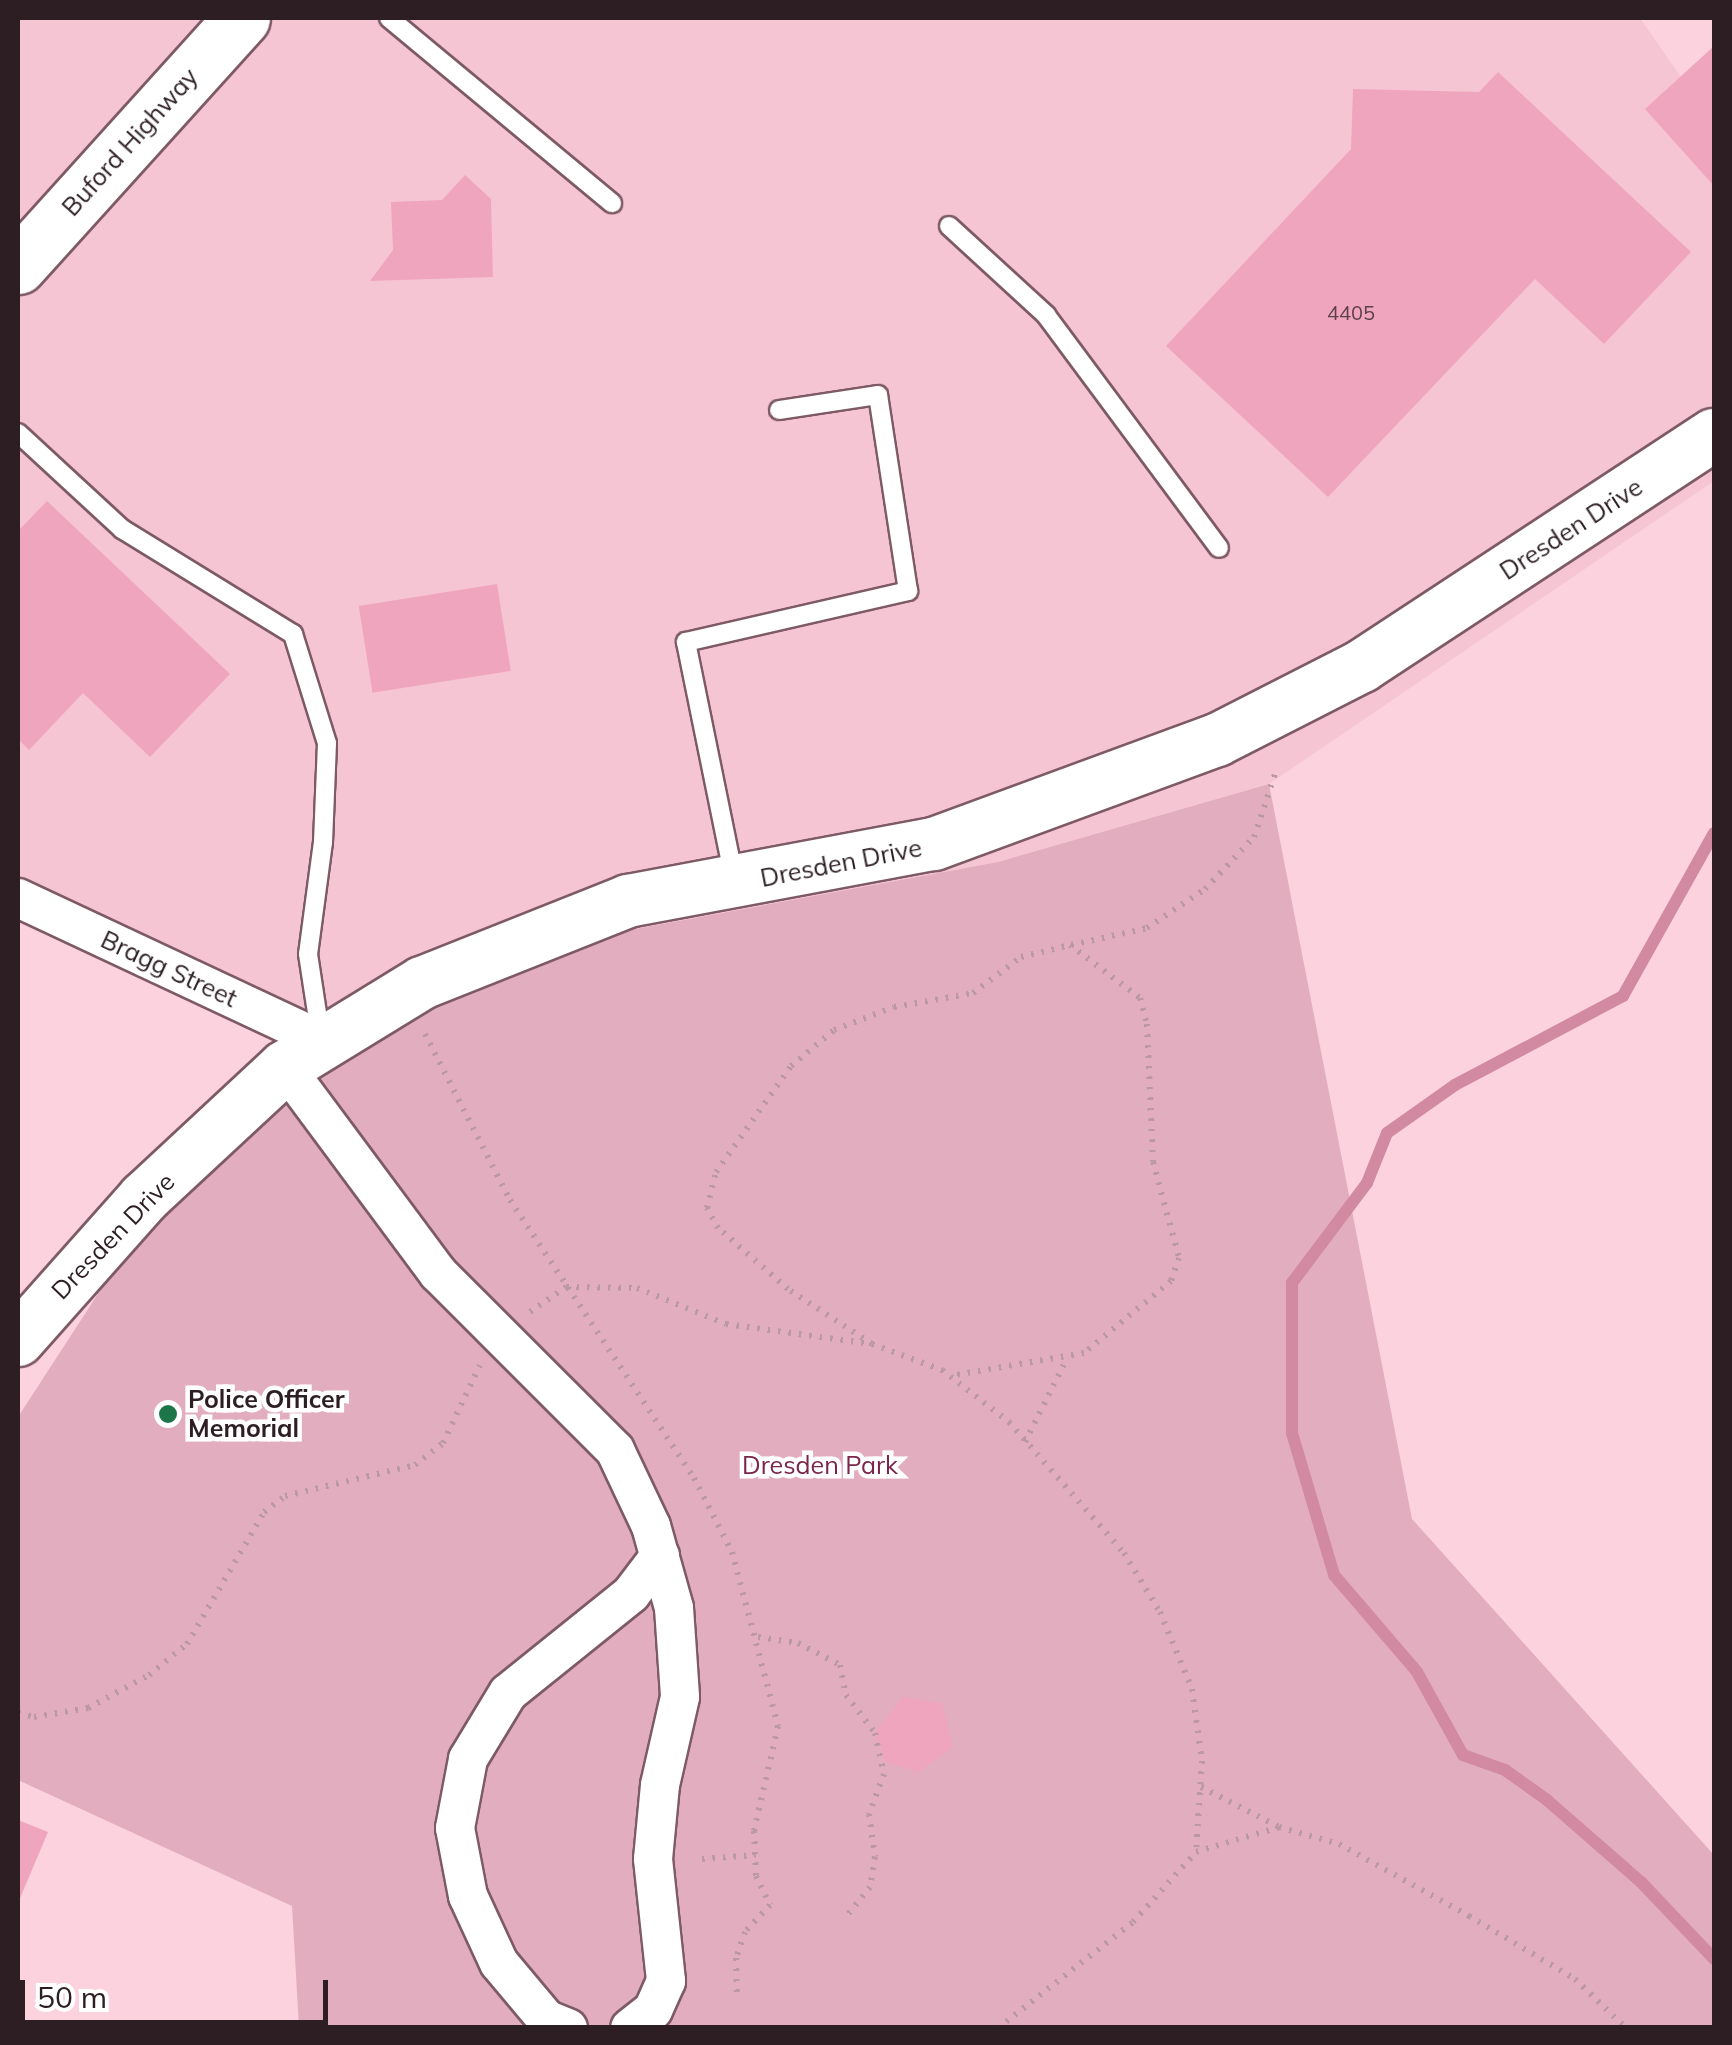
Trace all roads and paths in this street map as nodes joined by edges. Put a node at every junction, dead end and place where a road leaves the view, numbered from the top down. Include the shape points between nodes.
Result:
1 (242, 18) edge
2 (389, 18) edge
3 (612, 202) dead end
4 (949, 226) dead end
5 (18, 266) edge
6 (780, 410) dead end
7 (18, 433) edge
8 (1714, 435) edge
9 (1220, 548) dead end
10 (1274, 774) dead end
11 (735, 883) junction
12 (18, 898) edge
13 (1070, 945) junction
14 (303, 1053) junction
15 (525, 1316) dead end
16 (18, 1340) edge
17 (872, 1344) junction
18 (494, 1350) dead end
19 (1067, 1357) junction
20 (950, 1376) junction
21 (1025, 1442) junction
22 (660, 1556) junction
23 (758, 1637) dead end
24 (18, 1713) edge
25 (1201, 1787) junction
26 (1279, 1827) junction
27 (1196, 1852) junction
28 (756, 1854) dead end
29 (702, 1860) dead end
30 (844, 1918) dead end
31 (568, 2028) edge
32 (630, 2028) edge
33 (998, 2028) edge
34 (1626, 2028) edge

1 - 5 main road, Buford Highway
2 - 3 lane
4 - 9 lane via 1046,315
6 - 11 lane via 878,395 908,591 686,642
7 - 14 lane via 122,529 294,634 328,743
8 - 11 street, Dresden Drive via 1362,666 1217,740 934,844
10 - 13 path via 1254,837 1205,889 1147,928
11 - 14 street, Dresden Drive via 628,901 527,939 422,983
12 - 14 street, Bragg Street
13 - 17 path via 1021,958 973,993 894,1007 834,1030 791,1066 716,1172 707,1208 718,1228 788,1289
13 - 19 path via 1140,998 1153,1162 1178,1258 1171,1281 1144,1307 1084,1353
14 - 16 street, Dresden Drive via 144,1198
14 - 22 street via 438,1273 615,1450
15 - 17 path via 566,1287 637,1288 726,1324
17 - 20 path
18 - 24 path via 470,1376 443,1443 415,1465 286,1496 264,1512 187,1644 148,1675 88,1708
19 - 20 path
19 - 21 path
20 - 21 path
21 - 25 path via 1124,1553 1160,1612 1192,1688
22 - 31 street via 631,1594 508,1692 468,1759 455,1828 468,1896 499,1963 546,2019
22 - 32 street via 674,1608 680,1698 653,1860 666,1980 653,2010
23 - 30 path via 798,1643 840,1665 846,1695 876,1733 884,1774 868,1814 876,1857 870,1886
25 - 26 path
25 - 27 path
26 - 27 path
26 - 34 path via 1339,1844 1469,1916 1576,1979
27 - 33 path via 1132,1922
28 - 29 path

